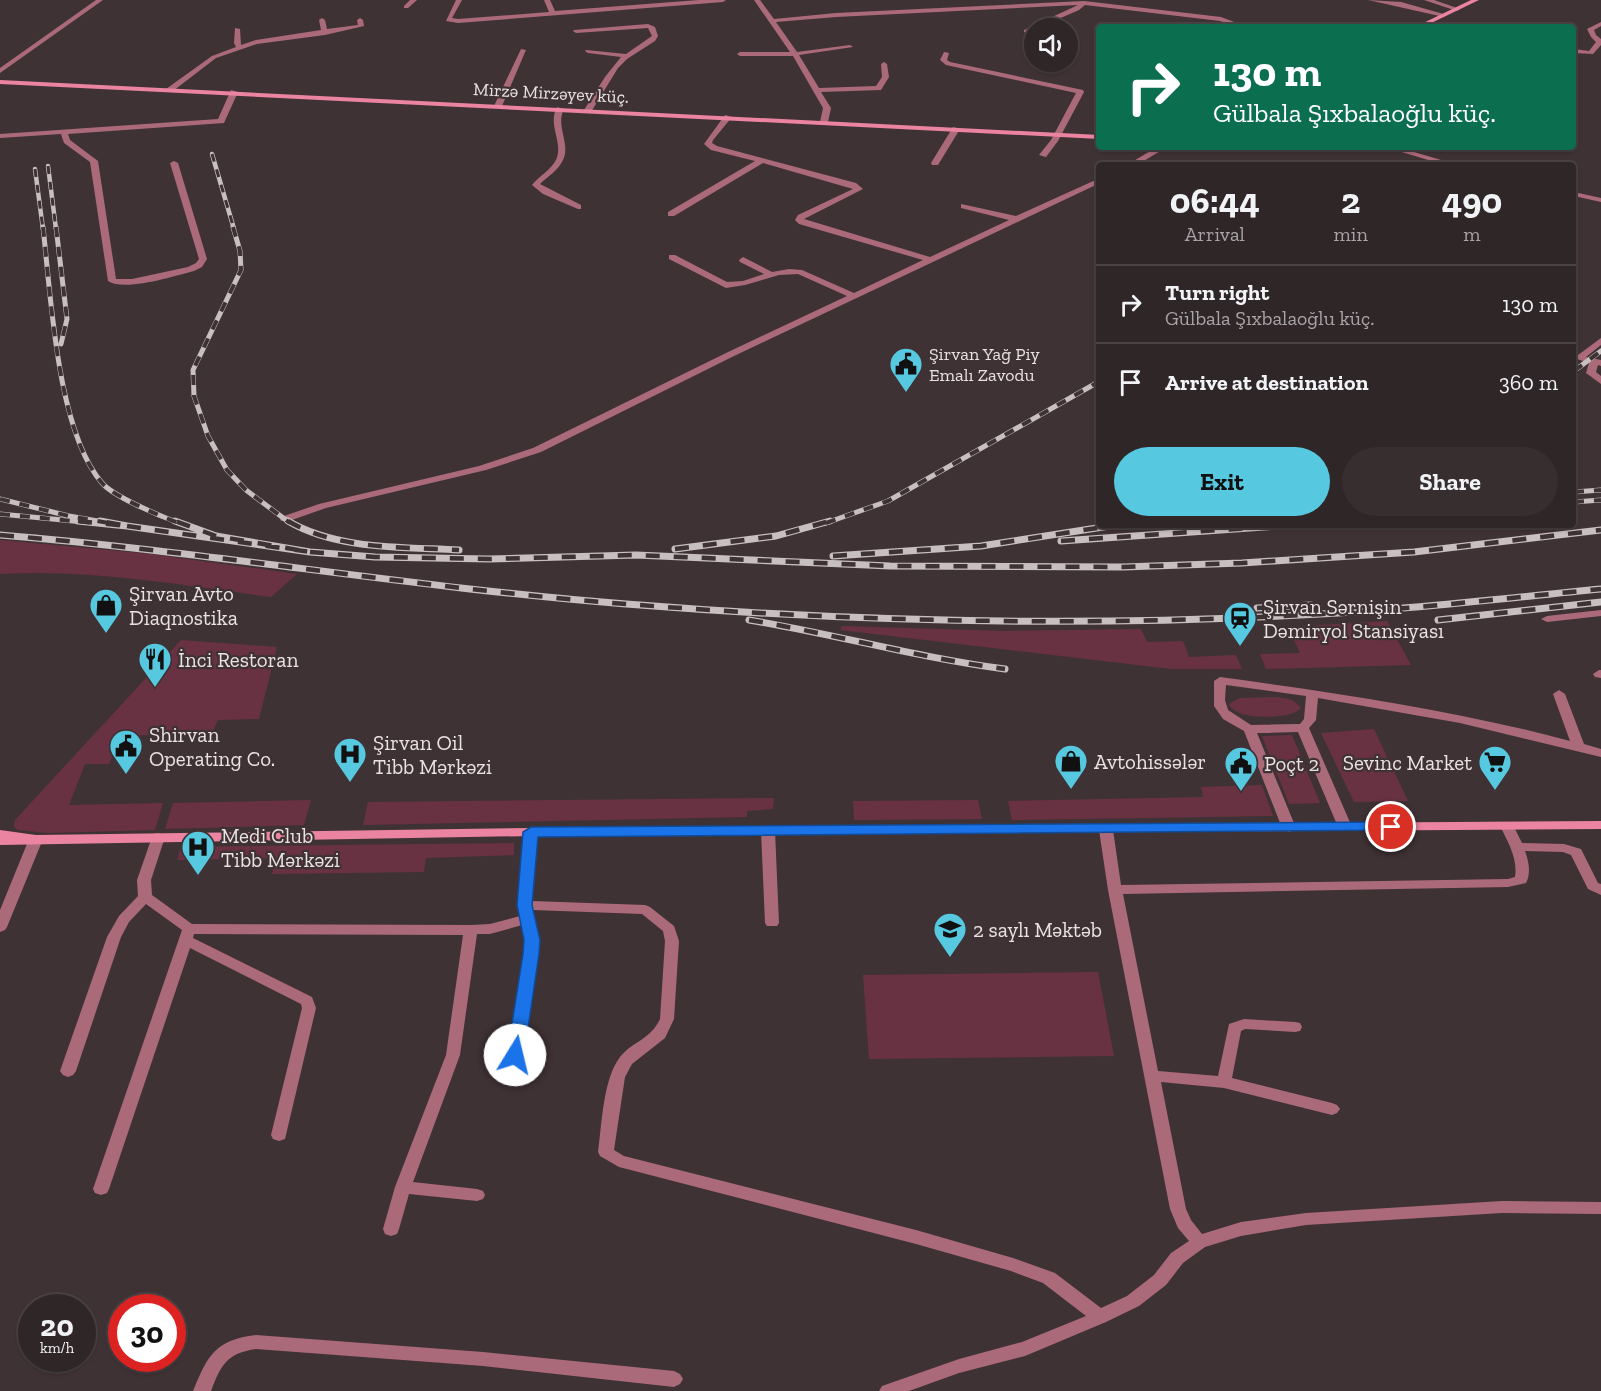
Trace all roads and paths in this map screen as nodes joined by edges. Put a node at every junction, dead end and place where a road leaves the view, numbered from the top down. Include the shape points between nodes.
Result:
1 (100, 0) edge
2 (414, 0) edge
3 (459, 0) edge
4 (548, 0) edge
5 (723, 0) edge
6 (757, 0) edge
7 (1152, 0) edge
8 (1371, 0) edge
9 (1427, 0) edge
10 (1476, 0) edge
11 (1084, 3) junction
12 (406, 7) dead end
13 (1141, 9) junction
14 (1457, 9) junction
15 (553, 14) junction
16 (1444, 15) junction
17 (1056, 18) edge
18 (322, 20) dead end
19 (360, 20) dead end
20 (771, 21) junction
21 (1233, 24) edge
22 (1424, 24) edge
23 (1601, 24) edge
24 (237, 29) dead end
25 (576, 31) dead end
26 (325, 33) junction
27 (1601, 41) edge
28 (850, 47) dead end
29 (240, 49) junction
30 (523, 50) dead end
31 (588, 51) dead end
32 (1576, 51) edge
33 (946, 53) dead end
34 (740, 54) dead end
35 (795, 54) junction
36 (627, 56) junction
37 (884, 64) dead end
38 (0, 71) edge
39 (0, 82) edge
40 (1090, 87) dead end
41 (170, 89) junction
42 (815, 90) junction
43 (234, 92) junction
44 (1080, 92) junction
45 (498, 106) junction
46 (560, 109) junction
47 (588, 110) junction
48 (728, 117) junction
49 (824, 122) junction
50 (956, 129) junction
51 (64, 131) junction
52 (1057, 135) junction
53 (0, 136) edge
54 (1096, 137) edge
55 (1158, 150) edge
56 (1400, 150) edge
57 (1043, 155) dead end
58 (761, 161) junction
59 (1136, 162) edge
60 (1443, 162) edge
61 (174, 163) dead end
62 (935, 163) dead end
63 (1096, 182) edge
64 (1576, 194) edge
65 (1601, 200) edge
66 (963, 206) dead end
67 (578, 207) dead end
68 (671, 214) dead end
69 (1017, 219) junction
70 (672, 257) dead end
71 (743, 260) dead end
72 (930, 260) junction
73 (769, 273) junction
74 (855, 296) junction
75 (1601, 341) edge
76 (1598, 363) edge
77 (1601, 381) edge
78 (285, 519) dead end
79 (1601, 613) edge
80 (1547, 619) dead end
81 (1312, 693) junction
82 (1559, 694) dead end
83 (1303, 728) junction
84 (1249, 729) junction
85 (1578, 746) junction
86 (1601, 753) edge
87 (1601, 825) edge
88 (1507, 826) junction
89 (1345, 827) junction
90 (1289, 828) junction
91 (1106, 830) junction
92 (768, 831) junction
93 (531, 832) junction
94 (0, 834) edge
95 (158, 837) junction
96 (36, 840) junction
97 (0, 841) edge
98 (1517, 847) junction
99 (1115, 890) junction
100 (1601, 890) edge
101 (145, 897) junction
102 (526, 912) junction
103 (772, 923) dead end
104 (0, 927) edge
105 (471, 930) junction
106 (187, 934) junction
107 (1295, 1027) dead end
108 (515, 1055) dead end
109 (68, 1071) dead end
110 (1152, 1076) junction
111 (1224, 1082) junction
112 (1332, 1109) dead end
113 (279, 1135) dead end
114 (403, 1187) junction
115 (101, 1189) dead end
116 (477, 1195) dead end
117 (1601, 1208) edge
118 (391, 1229) dead end
119 (1199, 1242) junction
120 (1100, 1317) junction
121 (674, 1379) dead end
122 (202, 1391) edge
123 (888, 1391) edge

1 - 38 street
2 - 12 street
3 - 15 street via 448,20
4 - 15 street
5 - 15 street
6 - 20 street
7 - 13 street
8 - 16 street
9 - 14 street
10 - 14 main road
11 - 13 street
11 - 17 street
11 - 20 street
13 - 21 street
14 - 16 main road
16 - 22 main road
18 - 26 street
19 - 26 street via 361,26
20 - 35 street
23 - 27 street via 1590,32
24 - 29 street
25 - 36 street via 652,27 655,39
26 - 29 street via 261,41
27 - 32 street via 1591,53
28 - 35 street
29 - 41 street via 214,57
30 - 45 street
31 - 36 street
33 - 44 street via 943,60 948,64
34 - 35 street
35 - 42 street
36 - 47 street via 611,73
37 - 42 street via 886,77 878,88
39 - 41 main road, Mirzə Mirzəyev küç.
40 - 44 street
41 - 43 main road, Mirzə Mirzəyev küç.
42 - 49 street via 827,108
43 - 45 main road, Mirzə Mirzəyev küç.
43 - 51 street via 221,121
44 - 52 street
45 - 46 main road, Mirzə Mirzəyev küç.
46 - 47 main road, Mirzə Mirzəyev küç.
46 - 67 street via 556,120 562,155 536,185
47 - 48 main road, Mirzə Mirzəyev küç.
48 - 49 main road, Mirzə Mirzəyev küç.
48 - 58 street via 708,144
49 - 50 main road, Mirzə Mirzəyev küç.
50 - 52 main road, Mirzə Mirzəyev küç.
50 - 62 street
51 - 53 street
51 - 61 street via 67,141 94,162 112,281 132,282 191,269 203,259
52 - 54 main road, Mirzə Mirzəyev küç.
52 - 57 street
55 - 59 street
56 - 60 street
58 - 68 street
58 - 72 street via 859,189 801,217 802,222
63 - 69 street
64 - 65 street
66 - 69 street
69 - 72 street
70 - 73 street via 726,285
71 - 73 street
72 - 74 street
73 - 74 street via 799,272
74 - 78 street via 537,450
75 - 76 street via 1579,358
76 - 77 street via 1591,373
79 - 80 street
81 - 83 street via 1310,720
81 - 84 street via 1220,681 1220,709 1228,719
81 - 85 street via 1439,714
82 - 85 street
83 - 84 street
83 - 89 street
84 - 90 street
85 - 86 street
87 - 88 main road
88 - 89 main road
88 - 98 street
89 - 90 main road
90 - 91 main road
91 - 92 main road
91 - 99 street
92 - 93 main road
92 - 103 street
93 - 95 main road
93 - 102 street
94 - 96 main road
95 - 96 main road
95 - 101 street via 144,880
96 - 97 main road
96 - 104 street
98 - 99 street via 1524,872 1521,880 1508,884
98 - 100 street via 1576,852 1593,886
99 - 110 street
101 - 106 street
101 - 109 street via 124,919 114,937
102 - 105 street via 490,929
102 - 108 street via 531,954
102 - 120 street via 645,910 669,928 672,941 667,1019 660,1034 626,1060 617,1077 606,1152 619,1161 916,1236 1013,1265 1049,1278
105 - 106 street
105 - 114 street via 453,1055
106 - 113 street via 306,1001 309,1008
106 - 115 street
107 - 111 street via 1244,1024 1234,1028
110 - 111 street
110 - 119 street via 1178,1209
111 - 112 street
114 - 116 street
114 - 118 street
117 - 119 street via 1502,1207 1306,1219 1241,1229
119 - 120 street via 1177,1258 1160,1280
120 - 123 street via 1025,1349 959,1366
121 - 122 street via 483,1359 256,1342 234,1345 220,1358

